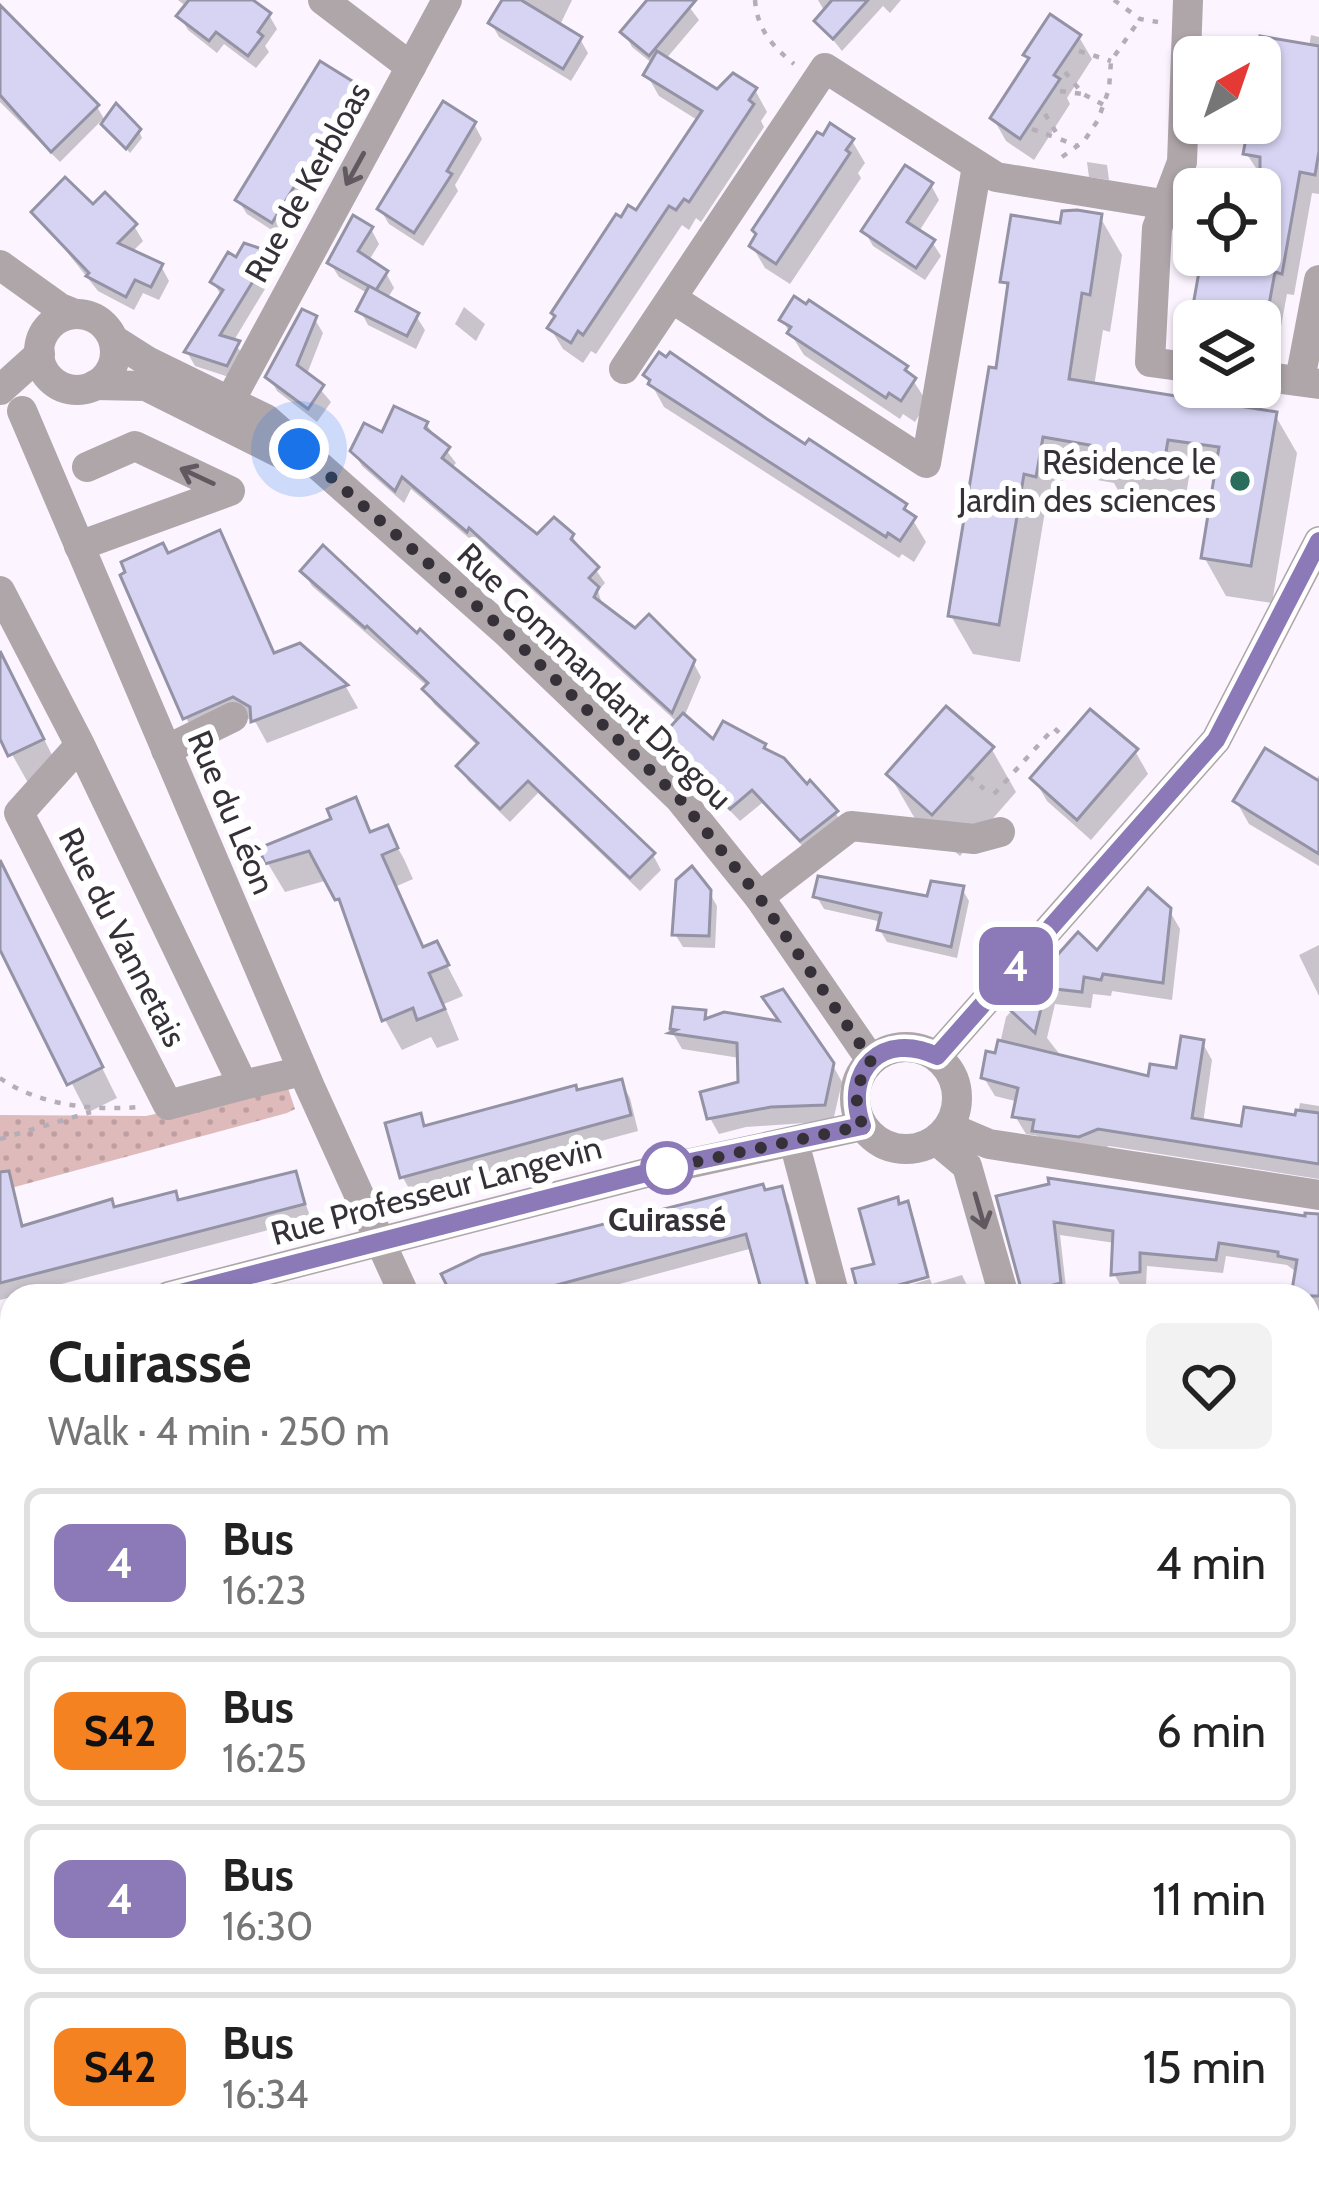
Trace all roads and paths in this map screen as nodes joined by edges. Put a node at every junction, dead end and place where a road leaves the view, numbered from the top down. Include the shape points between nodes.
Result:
1 (323, 0) edge
2 (447, 0) edge
3 (755, 0) edge
4 (1114, 0) edge
5 (1187, 13) edge
6 (1140, 19) junction
7 (1078, 51) dead end
8 (1111, 62) junction
9 (411, 67) junction
10 (1065, 72) dead end
11 (817, 80) junction
12 (1060, 91) dead end
13 (1083, 94) junction
14 (1104, 105) junction
15 (1046, 114) dead end
16 (1032, 129) dead end
17 (1060, 139) junction
18 (1077, 146) junction
19 (977, 166) junction
20 (1027, 180) junction
21 (1168, 205) junction
22 (0, 268) edge
23 (1319, 280) edge
24 (673, 299) junction
25 (75, 314) junction
26 (114, 340) junction
27 (43, 343) junction
28 (1173, 365) edge
29 (624, 369) dead end
30 (1309, 382) edge
31 (81, 386) junction
32 (231, 399) junction
33 (7, 407) edge
34 (87, 467) dead end
35 (332, 479) junction
36 (1319, 541) edge
37 (80, 546) junction
38 (0, 591) edge
39 (233, 717) dead end
40 (1065, 738) dead end
41 (80, 745) junction
42 (166, 750) junction
43 (968, 776) dead end
44 (984, 789) dead end
45 (994, 794) dead end
46 (1000, 832) dead end
47 (759, 897) junction
48 (937, 1056) junction
49 (871, 1060) junction
50 (303, 1071) junction
51 (0, 1078) edge
52 (243, 1085) junction
53 (168, 1105) junction
54 (96, 1110) junction
55 (862, 1126) junction
56 (942, 1134) junction
57 (0, 1139) edge
58 (794, 1142) junction
59 (1319, 1195) edge
60 (377, 1241) junction
61 (214, 1284) edge
62 (399, 1284) edge
63 (833, 1284) edge
64 (1001, 1284) edge

1 - 9 street
2 - 9 street, Rue de Kerbloas
3 - 11 path via 768,40
4 - 6 path
5 - 6 path
5 - 21 street via 1182,162
6 - 8 path
7 - 8 path
8 - 14 path
9 -> 32 street, Rue de Kerbloas
10 - 13 path
11 - 19 street via 825,68
11 - 24 street
12 - 13 path
13 - 14 path
14 - 18 path
15 - 17 path
16 - 17 path
17 - 18 path
18 - 20 path
19 - 20 street
19 - 24 street via 926,463
20 - 21 street
21 - 28 street via 1156,229 1150,362
22 - 25 street
22 - 27 street
23 - 30 street
24 - 29 street
25 - 26 street via 99,321
25 - 27 street via 58,319
26 - 31 street via 112,366
26 - 32 street, Rue Commandant Drogou
27 - 31 street via 48,375
27 - 33 street
31 - 33 street
31 - 35 street, Rue Commandant Drogou via 146,386
32 - 35 street, Rue Commandant Drogou via 266,419
33 - 37 street, Rue du Léon
37 -> 34 street via 230,491 135,446
35 - 47 street, Rue Commandant Drogou via 680,799
36 - 48 street via 1216,740
37 - 42 street, Rue du Léon
38 - 41 street, Rue du Vannetais
39 - 42 street
40 - 45 path via 1054,728
41 - 52 street, Rue du Vannetais
41 - 53 street, Rue du Vannetais via 20,813
42 - 50 street, Rue du Léon
43 - 44 path
46 - 47 street via 974,839 850,826
47 - 49 street, Rue Commandant Drogou
48 - 49 street via 907,1046
48 - 56 street via 957,1088 956,1111
49 - 55 street via 855,1091
50 - 52 street
50 - 60 street, Rue du Léon
51 - 54 path
52 - 53 street
53 - 54 path
54 - 57 path
55 - 56 street via 904,1149
55 - 58 street, Rue Professeur Langevin
56 - 59 street
56 -> 64 street via 967,1166
58 - 60 street, Rue Professeur Langevin
58 - 63 street
60 - 61 street, Rue Professeur Langevin
60 - 62 street, Rue du Léon

